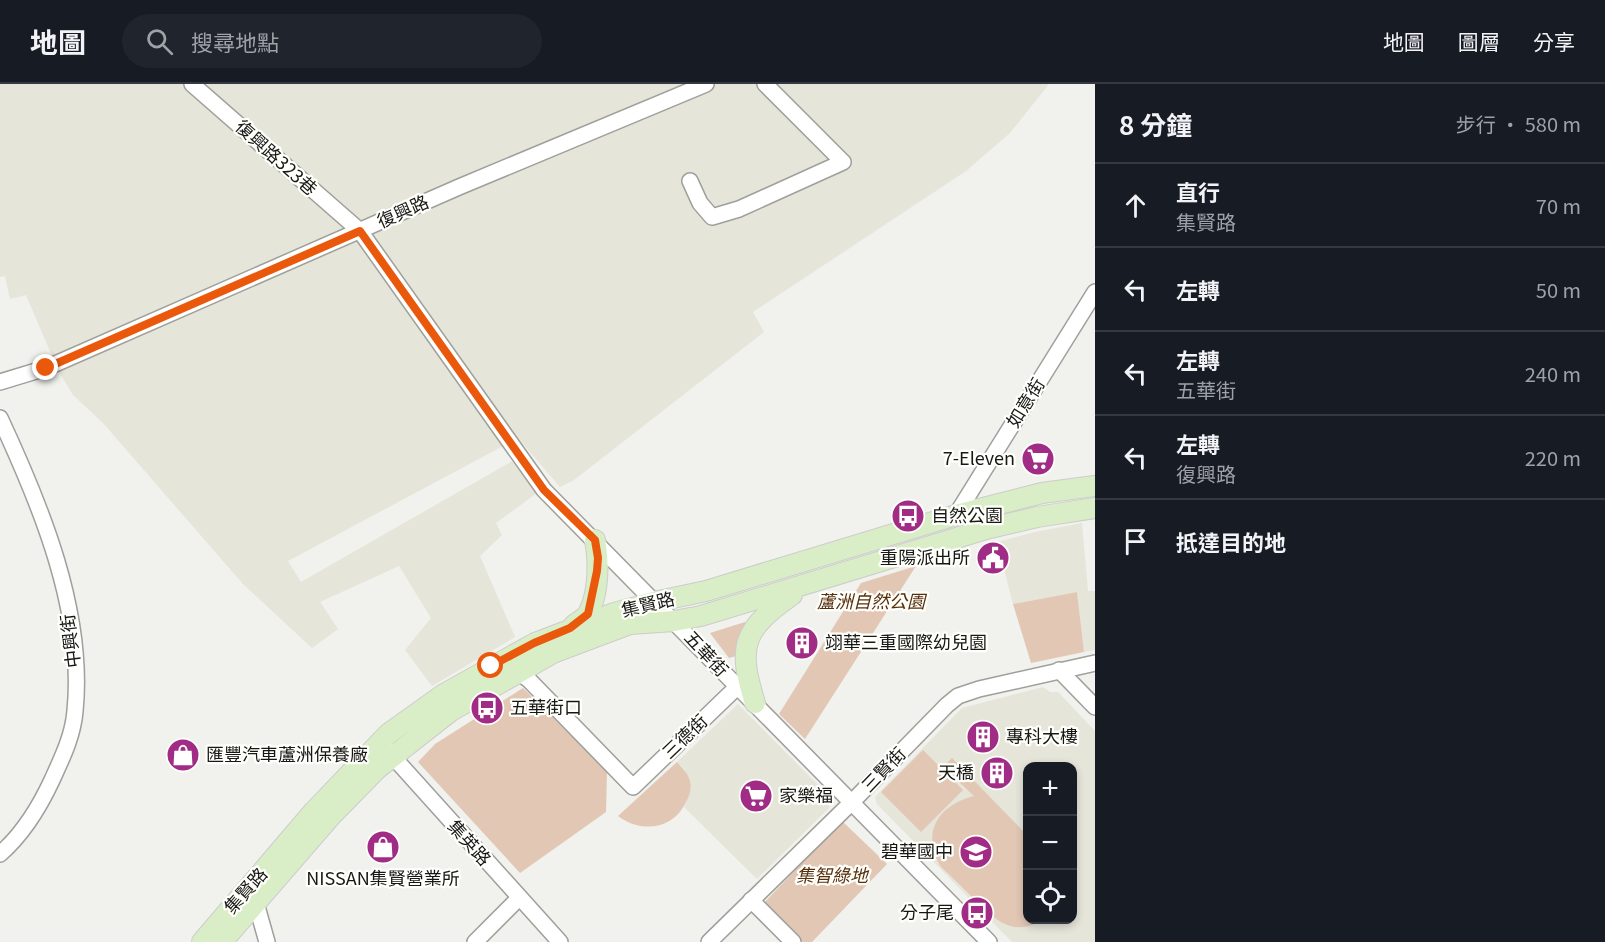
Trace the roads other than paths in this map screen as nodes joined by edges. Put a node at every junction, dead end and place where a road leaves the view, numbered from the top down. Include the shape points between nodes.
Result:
1 (192, 84) edge
2 (706, 84) edge
3 (765, 84) edge
4 (690, 181) dead end
5 (360, 231) junction
6 (1095, 292) edge
7 (0, 382) edge
8 (0, 418) edge
9 (1095, 486) edge
10 (1095, 508) edge
11 (956, 515) junction
12 (595, 540) junction
13 (807, 584) junction
14 (654, 602) junction
15 (674, 621) junction
16 (570, 628) junction
17 (1095, 663) edge
18 (1059, 670) junction
19 (518, 672) junction
20 (737, 687) junction
21 (755, 703) junction
22 (1095, 707) edge
23 (386, 749) junction
24 (852, 802) junction
25 (0, 854) edge
26 (519, 898) junction
27 (751, 900) junction
28 (256, 903) junction
29 (202, 942) edge
30 (222, 942) edge
31 (267, 942) edge
32 (475, 942) edge
33 (560, 942) edge
34 (709, 942) edge
35 (793, 942) edge
36 (989, 942) edge

1 - 5 street, 復興路323巷
2 - 5 street, 復興路
3 - 4 street via 843,162 739,209 712,217
5 - 7 street, 復興路 via 46,368
5 - 12 street, 五華街 via 544,490
6 - 11 street, 如意街
8 - 25 street, 中興街 via 31,486 58,566 76,672 75,711 65,753 41,804
9 - 11 main road, 集賢路 via 1042,493
10 - 13 main road, 集賢路 via 986,530
11 - 14 main road, 集賢路 via 706,591
12 - 14 street, 五華街
12 - 16 main road via 598,558 592,602 588,614
13 - 15 main road, 集賢路
13 - 21 main road via 762,618 750,633 746,666
14 - 15 street, 五華街
14 - 16 main road, 集賢路
15 - 19 main road, 集賢路 via 630,624 554,653
15 - 20 street, 五華街
16 - 23 main road, 集賢路 via 534,643 444,694 388,734
17 - 18 street, 三賢街
18 - 22 street
18 - 24 street, 三賢街 via 958,696
19 - 20 street, 三德街 via 633,788
19 - 23 main road, 集賢路
20 - 21 street, 五華街
21 - 24 street, 五華街
23 - 26 street, 集英路
23 - 28 main road, 集賢路
23 - 29 main road, 集賢路 via 314,811
24 - 27 street, 三賢街
24 - 36 street, 五華街
26 - 32 street
26 - 33 street, 集英路
27 - 34 street, 三賢街
27 - 35 street
28 - 30 main road, 集賢路
28 - 31 street

